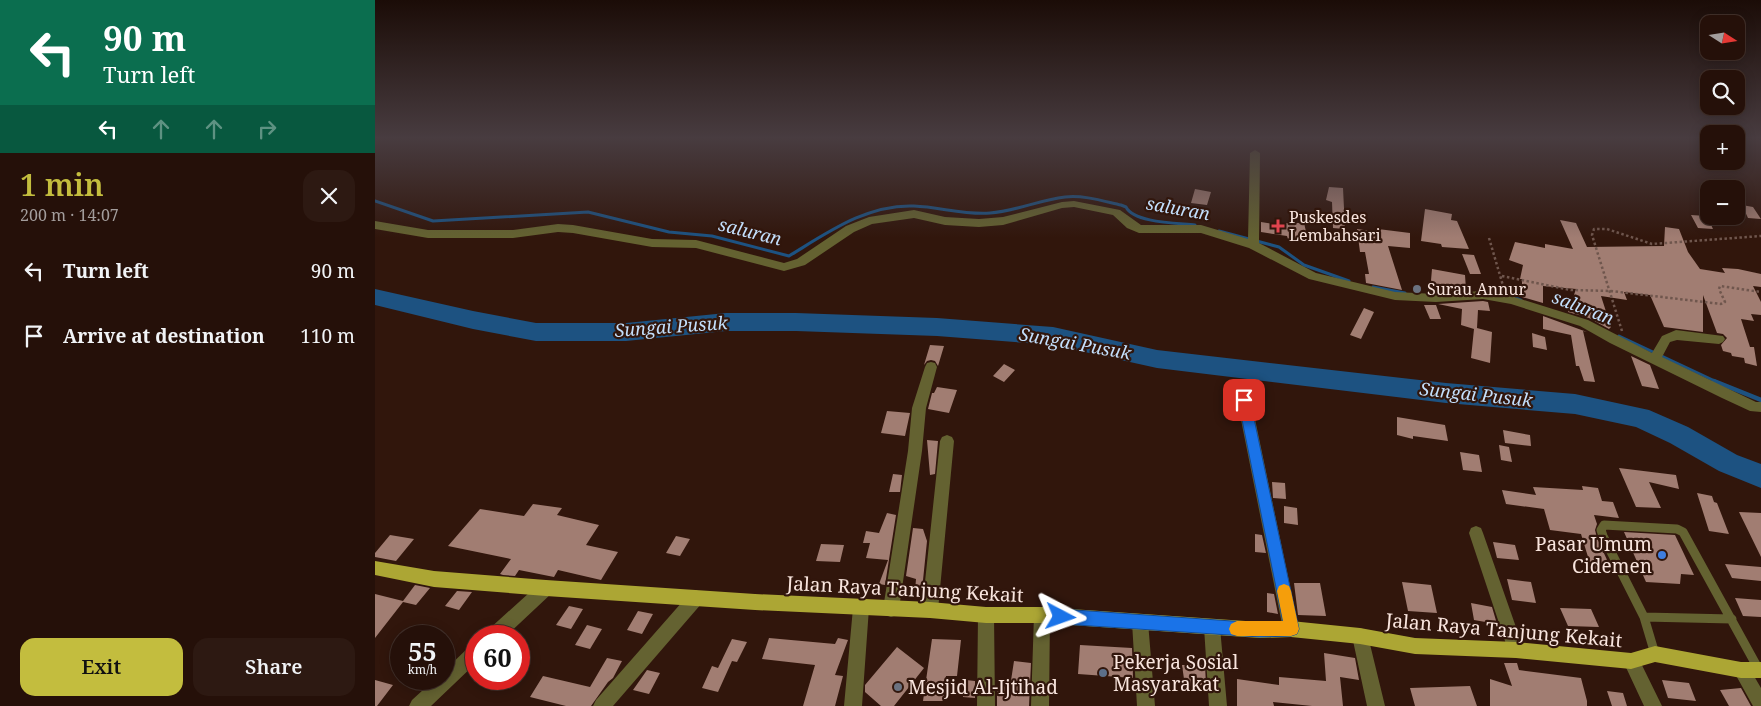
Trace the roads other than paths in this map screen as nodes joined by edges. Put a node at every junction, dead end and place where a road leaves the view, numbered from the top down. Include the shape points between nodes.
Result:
1 (1255, 172) edge
2 (375, 225) edge
3 (1254, 241) junction
4 (1719, 339) dead end
5 (1657, 356) junction
6 (931, 367) dead end
7 (1244, 400) dead end
8 (1761, 407) edge
9 (947, 441) dead end
10 (1476, 533) dead end
11 (375, 568) edge
12 (547, 588) junction
13 (696, 598) junction
14 (861, 608) junction
15 (891, 609) junction
16 (930, 610) junction
17 (986, 615) junction
18 (1042, 615) junction
19 (1644, 617) junction
20 (1732, 620) junction
21 (1140, 622) junction
22 (506, 625) edge
23 (1212, 627) junction
24 (1291, 629) junction
25 (1360, 636) junction
26 (1516, 650) junction
27 (1655, 654) junction
28 (1631, 661) junction
29 (465, 662) edge
30 (1741, 670) junction
31 (1760, 670) edge
32 (1761, 704) edge
33 (418, 706) edge
34 (602, 706) edge
35 (853, 706) edge
36 (986, 706) edge
37 (1040, 706) edge
38 (1146, 706) edge
39 (1218, 706) edge
40 (1376, 706) edge
41 (1653, 706) edge

1 - 3 street
2 - 3 street via 428,234 513,234 573,229 652,243 696,244 784,267 801,262 851,229 888,216 914,214 956,223 991,223 1074,204 1116,212 1139,229 1201,229
3 - 5 street via 1313,276 1395,296 1483,295 1511,300 1584,323 1614,340
4 - 5 street via 1676,335 1666,339
5 - 8 street via 1734,398
6 - 15 street via 919,408
7 - 24 street
9 - 16 street
10 - 26 street
11 - 12 main road, Jalan Raya Tanjung Kekait via 434,579
12 - 13 main road, Jalan Raya Tanjung Kekait
12 - 22 street
13 - 14 main road, Jalan Raya Tanjung Kekait
13 - 34 street
14 - 15 main road, Jalan Raya Tanjung Kekait
14 - 35 street
15 - 16 main road, Jalan Raya Tanjung Kekait
16 - 17 main road, Jalan Raya Tanjung Kekait
17 - 18 main road, Jalan Raya Tanjung Kekait
17 - 36 street
18 - 21 main road, Jalan Raya Tanjung Kekait
18 - 37 street
19 - 20 lane
19 - 20 lane via 1603,536 1601,530 1604,526 1683,532
19 - 27 lane
20 - 31 lane
21 - 23 main road, Jalan Raya Tanjung Kekait
21 - 38 street
23 - 24 main road, Jalan Raya Tanjung Kekait
23 - 39 street
24 - 25 main road, Jalan Raya Tanjung Kekait
25 - 26 main road, Jalan Raya Tanjung Kekait via 1415,646
25 - 40 street
26 - 28 main road, Jalan Raya Tanjung Kekait
27 - 28 main road, Jalan Raya Tanjung Kekait
27 - 30 main road, Jalan Raya Tanjung Kekait
28 - 41 street
29 - 33 street
30 - 31 main road, Jalan Raya Tanjung Kekait
30 - 32 street

